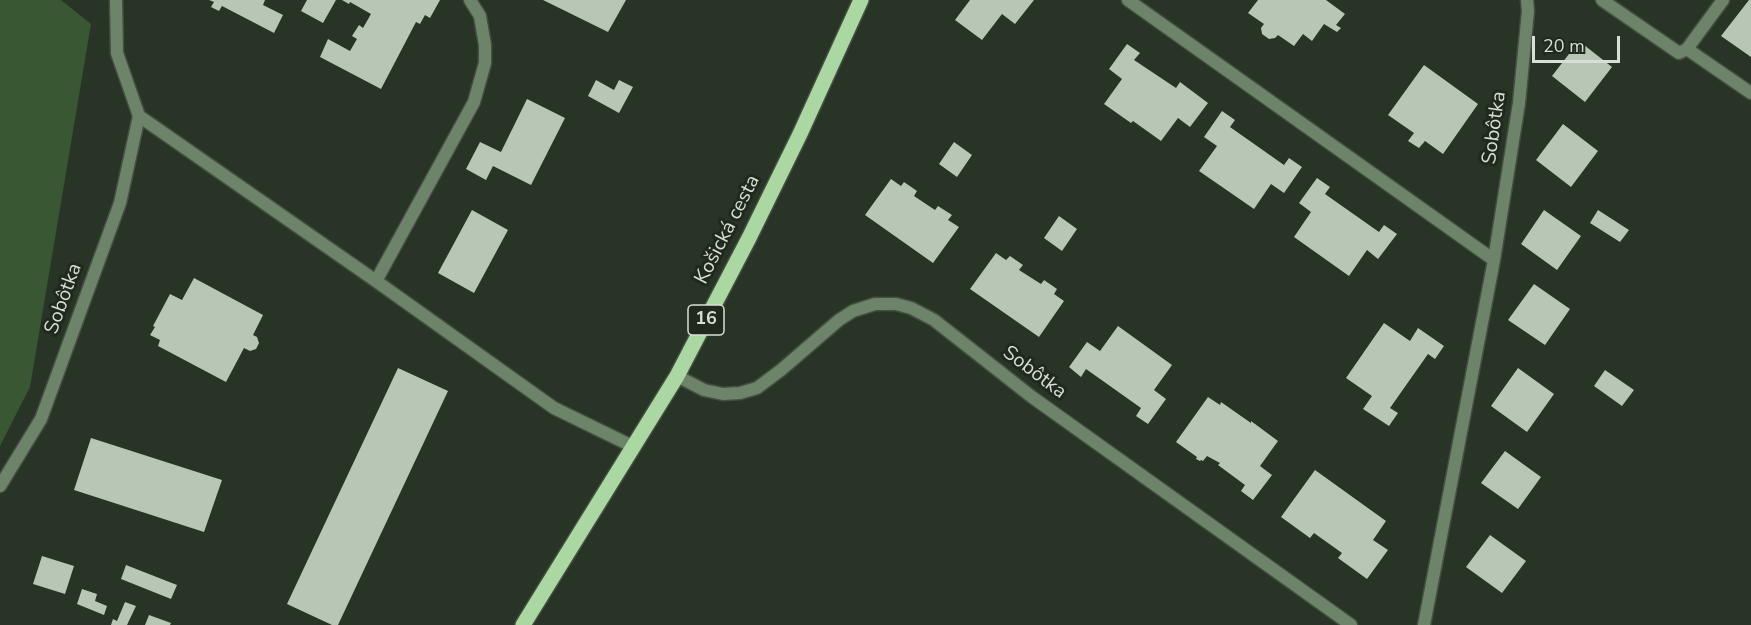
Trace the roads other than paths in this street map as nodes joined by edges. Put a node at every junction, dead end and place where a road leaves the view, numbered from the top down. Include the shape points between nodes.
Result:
1 (116, 0) edge
2 (470, 0) edge
3 (861, 0) edge
4 (1128, 0) edge
5 (1527, 0) edge
6 (1602, 0) edge
7 (1723, 0) edge
8 (1687, 49) junction
9 (1751, 93) edge
10 (139, 116) junction
11 (1494, 260) junction
12 (376, 280) junction
13 (677, 376) junction
14 (634, 447) junction
15 (0, 486) edge
16 (523, 625) edge
17 (1351, 625) edge
18 (1424, 625) edge

1 - 10 street via 117,52
2 - 12 street via 480,16 485,45 485,63 474,102
3 - 13 main road, Košická cesta / 16 via 790,154
4 - 11 street
5 - 11 street, Sobôtka via 1519,103
6 - 8 street via 1679,53
7 - 8 street
8 - 9 street
10 - 12 street
10 - 15 street, Sobôtka via 120,203 41,419
11 - 18 street, Sobôtka
12 - 14 street via 554,408
13 - 14 main road, Košická cesta / 16
13 - 17 street, Sobôtka via 704,390 723,394 757,388 853,311 875,304 911,308 934,320 1032,397
14 - 16 main road, Košická cesta / 16

